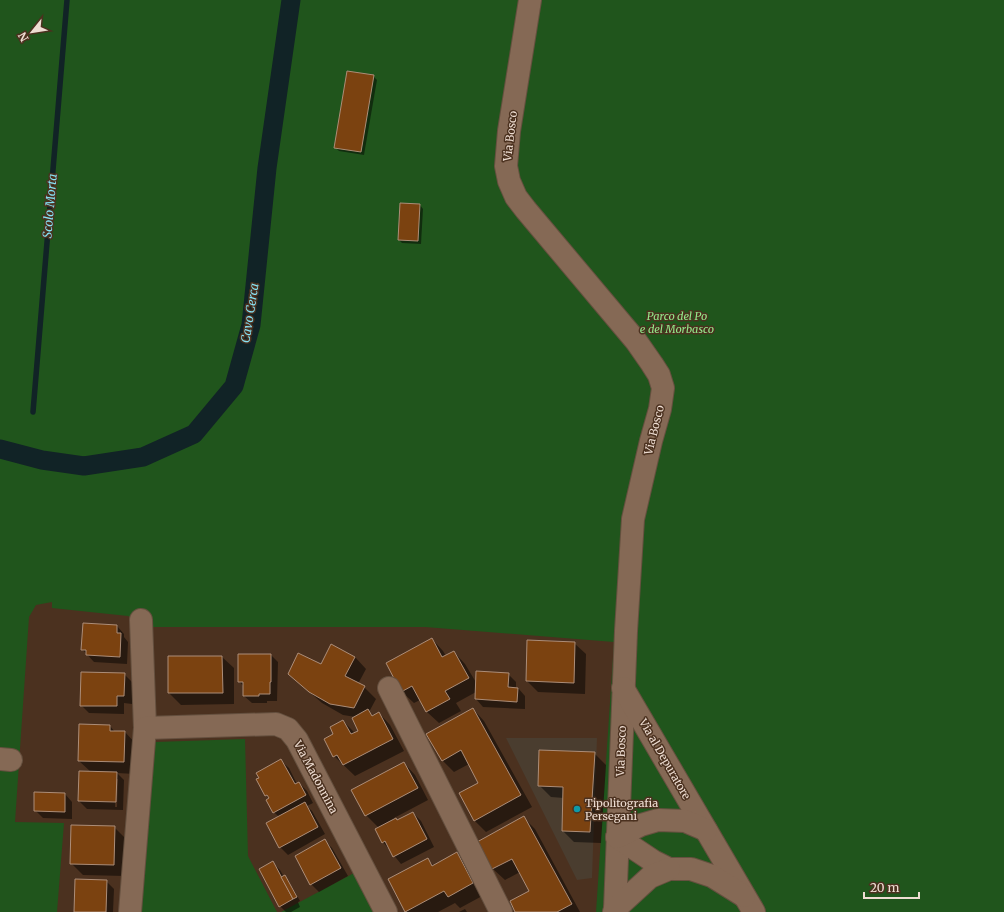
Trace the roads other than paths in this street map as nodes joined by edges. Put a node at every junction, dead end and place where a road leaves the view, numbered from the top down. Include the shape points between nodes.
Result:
1 (530, 0) edge
2 (141, 620) dead end
3 (389, 688) dead end
4 (623, 688) junction
5 (145, 728) junction
6 (706, 830) junction
7 (617, 836) junction
8 (669, 869) junction
9 (750, 905) edge
10 (615, 911) edge
11 (130, 912) edge
12 (386, 912) edge
13 (501, 912) edge

1 - 4 street, Via Bosco via 509,131 506,166 509,180 516,197 526,210 636,341 659,376 663,388 634,519
2 - 5 street
3 - 13 street
4 - 6 street, Via al Depuratore
4 - 7 street, Via Bosco
5 - 11 street
5 - 12 street, Via Madonnina via 276,724 288,729 297,740
6 - 7 street via 685,821 658,820
6 - 9 street, Via al Depuratore
7 - 8 street, Via al Depuratore via 652,861
7 - 10 street, Via Bosco
8 - 9 street, Via al Depuratore via 691,869 712,876
8 - 10 street, Via al Depuratore via 650,877

